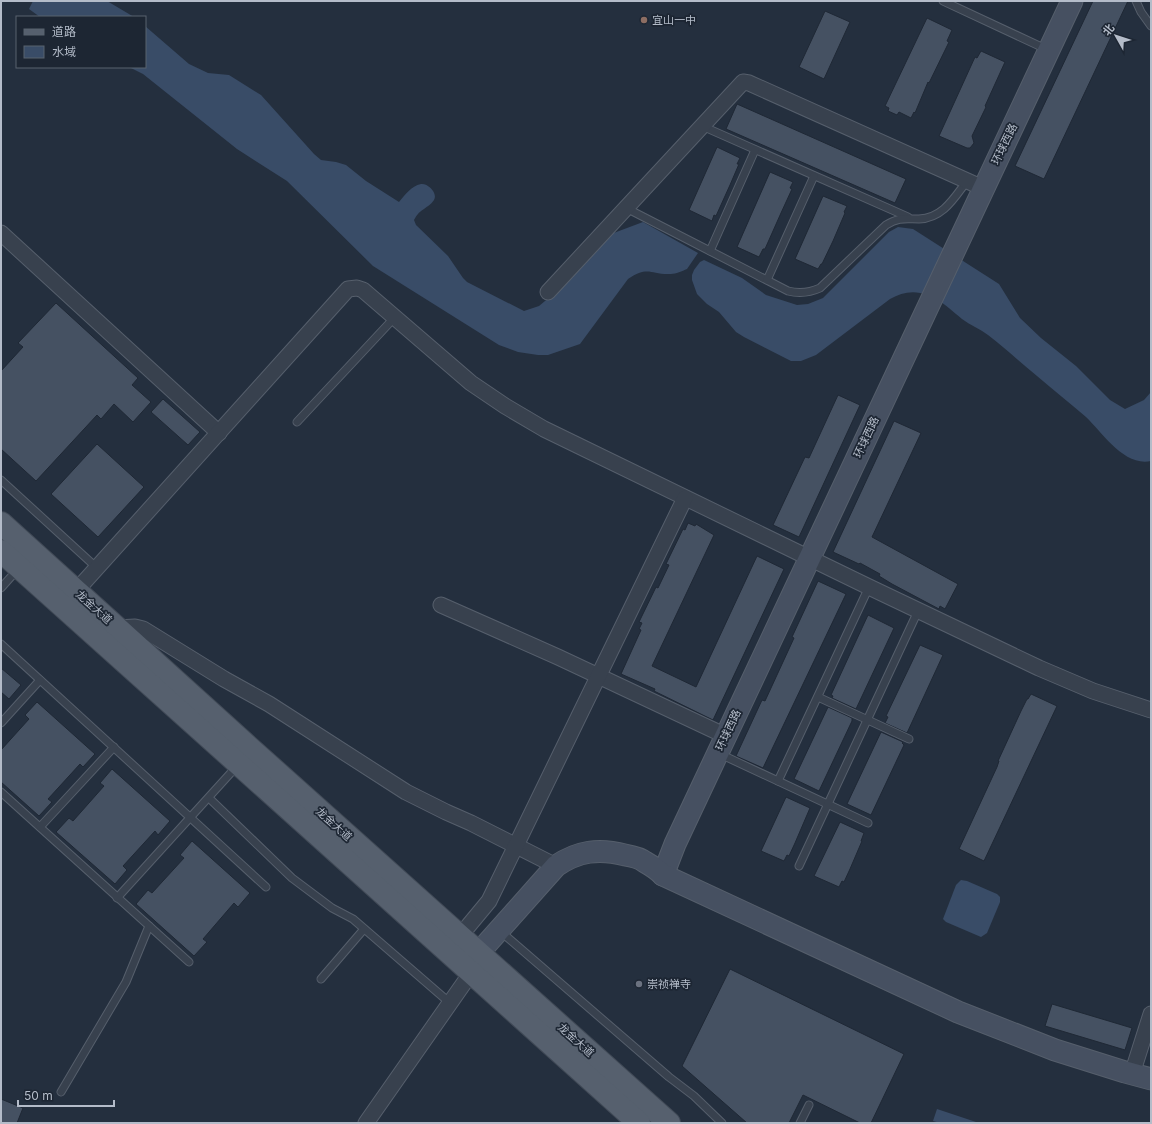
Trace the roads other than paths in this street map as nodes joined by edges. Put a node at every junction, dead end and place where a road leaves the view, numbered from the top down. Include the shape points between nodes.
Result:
1 (943, 1) edge
2 (1072, 1) edge
3 (1136, 1) edge
4 (1151, 26) edge
5 (1049, 50) junction
6 (702, 126) junction
7 (755, 150) junction
8 (814, 176) junction
9 (975, 185) junction
10 (626, 208) junction
11 (910, 218) junction
12 (1, 233) edge
13 (710, 251) junction
14 (767, 280) junction
15 (548, 292) dead end
16 (395, 317) junction
17 (297, 422) dead end
18 (219, 433) junction
19 (1, 480) edge
20 (685, 498) junction
21 (1, 523) edge
22 (1, 551) edge
23 (809, 558) junction
24 (19, 568) junction
25 (97, 568) junction
26 (869, 587) junction
27 (1, 588) edge
28 (76, 591) junction
29 (441, 605) dead end
30 (918, 611) junction
31 (117, 628) junction
32 (1, 644) edge
33 (598, 676) junction
34 (40, 680) junction
35 (818, 697) junction
36 (1151, 710) edge
37 (868, 720) junction
38 (1, 723) edge
39 (909, 739) dead end
40 (722, 745) junction
41 (114, 747) junction
42 (238, 765) junction
43 (778, 781) junction
44 (1, 792) edge
45 (209, 798) junction
46 (828, 804) junction
47 (190, 817) junction
48 (868, 823) dead end
49 (40, 827) junction
50 (516, 846) junction
51 (556, 866) junction
52 (799, 866) dead end
53 (664, 875) junction
54 (266, 887) dead end
55 (117, 898) junction
56 (150, 926) junction
57 (364, 929) junction
58 (460, 936) junction
59 (507, 937) junction
60 (189, 962) dead end
61 (475, 966) junction
62 (321, 979) dead end
63 (450, 1003) junction
64 (1151, 1014) edge
65 (1142, 1076) edge
66 (61, 1092) dead end
67 (809, 1105) dead end
68 (366, 1123) edge
69 (639, 1123) edge
70 (669, 1123) edge
71 (722, 1123) edge
72 (800, 1123) edge

1 - 5 lane
2 - 5 street, 环球西路
3 - 4 lane
5 - 9 street, 环球西路
6 - 7 lane
6 - 9 street via 743,82 749,83
6 - 10 street
7 - 8 lane
7 - 13 lane
8 - 11 lane
8 - 14 lane
9 - 11 lane via 939,213 926,218
9 - 23 street, 环球西路 via 972,212
10 - 13 lane
10 - 15 street
11 - 14 lane via 898,219 886,225 814,291 794,293
12 - 18 street
13 - 14 lane
16 - 17 lane
16 - 18 street via 363,290 348,290
16 - 20 street via 466,379 505,406 544,429
18 - 25 street
19 - 25 lane
20 - 23 street
20 - 33 street
21 - 28 main road, 龙金大道
22 - 24 main road, 龙金大道
23 - 26 street
23 - 40 street, 环球西路
24 - 27 lane
24 - 42 main road, 龙金大道
25 - 28 street
26 - 30 street
26 - 35 lane
28 - 31 main road, 龙金大道
29 - 33 street
30 - 36 street via 1066,680
30 - 37 lane
31 - 50 street via 143,629 269,704 406,792
31 - 58 main road, 龙金大道
32 - 34 lane
33 - 40 street
33 - 50 street
34 - 38 lane
34 - 41 lane
35 - 37 lane
35 - 43 lane
37 - 39 lane
37 - 46 lane
40 - 43 lane
40 - 53 street, 环球西路 via 675,844
41 - 47 lane
41 - 49 lane
42 - 45 lane
42 - 61 main road, 龙金大道
43 - 46 lane
44 - 49 lane
45 - 47 lane
45 - 57 lane via 292,878
46 - 48 lane
46 - 52 lane
47 - 54 lane
47 - 55 lane
49 - 55 lane
50 - 51 street
50 - 58 street via 489,901
51 - 53 street via 578,854 605,851 644,861
51 - 61 street
53 - 59 street via 604,861 581,864 563,874
53 - 65 street via 958,1012 1055,1050
55 - 56 lane
56 - 60 lane
56 - 66 lane via 126,982
57 - 62 lane
57 - 63 lane
58 - 61 main road, 龙金大道
59 - 61 street
59 - 71 lane via 694,1096
61 - 63 street
61 - 69 main road, 龙金大道
61 - 70 main road, 龙金大道
63 - 68 street
64 - 65 street
67 - 72 lane

